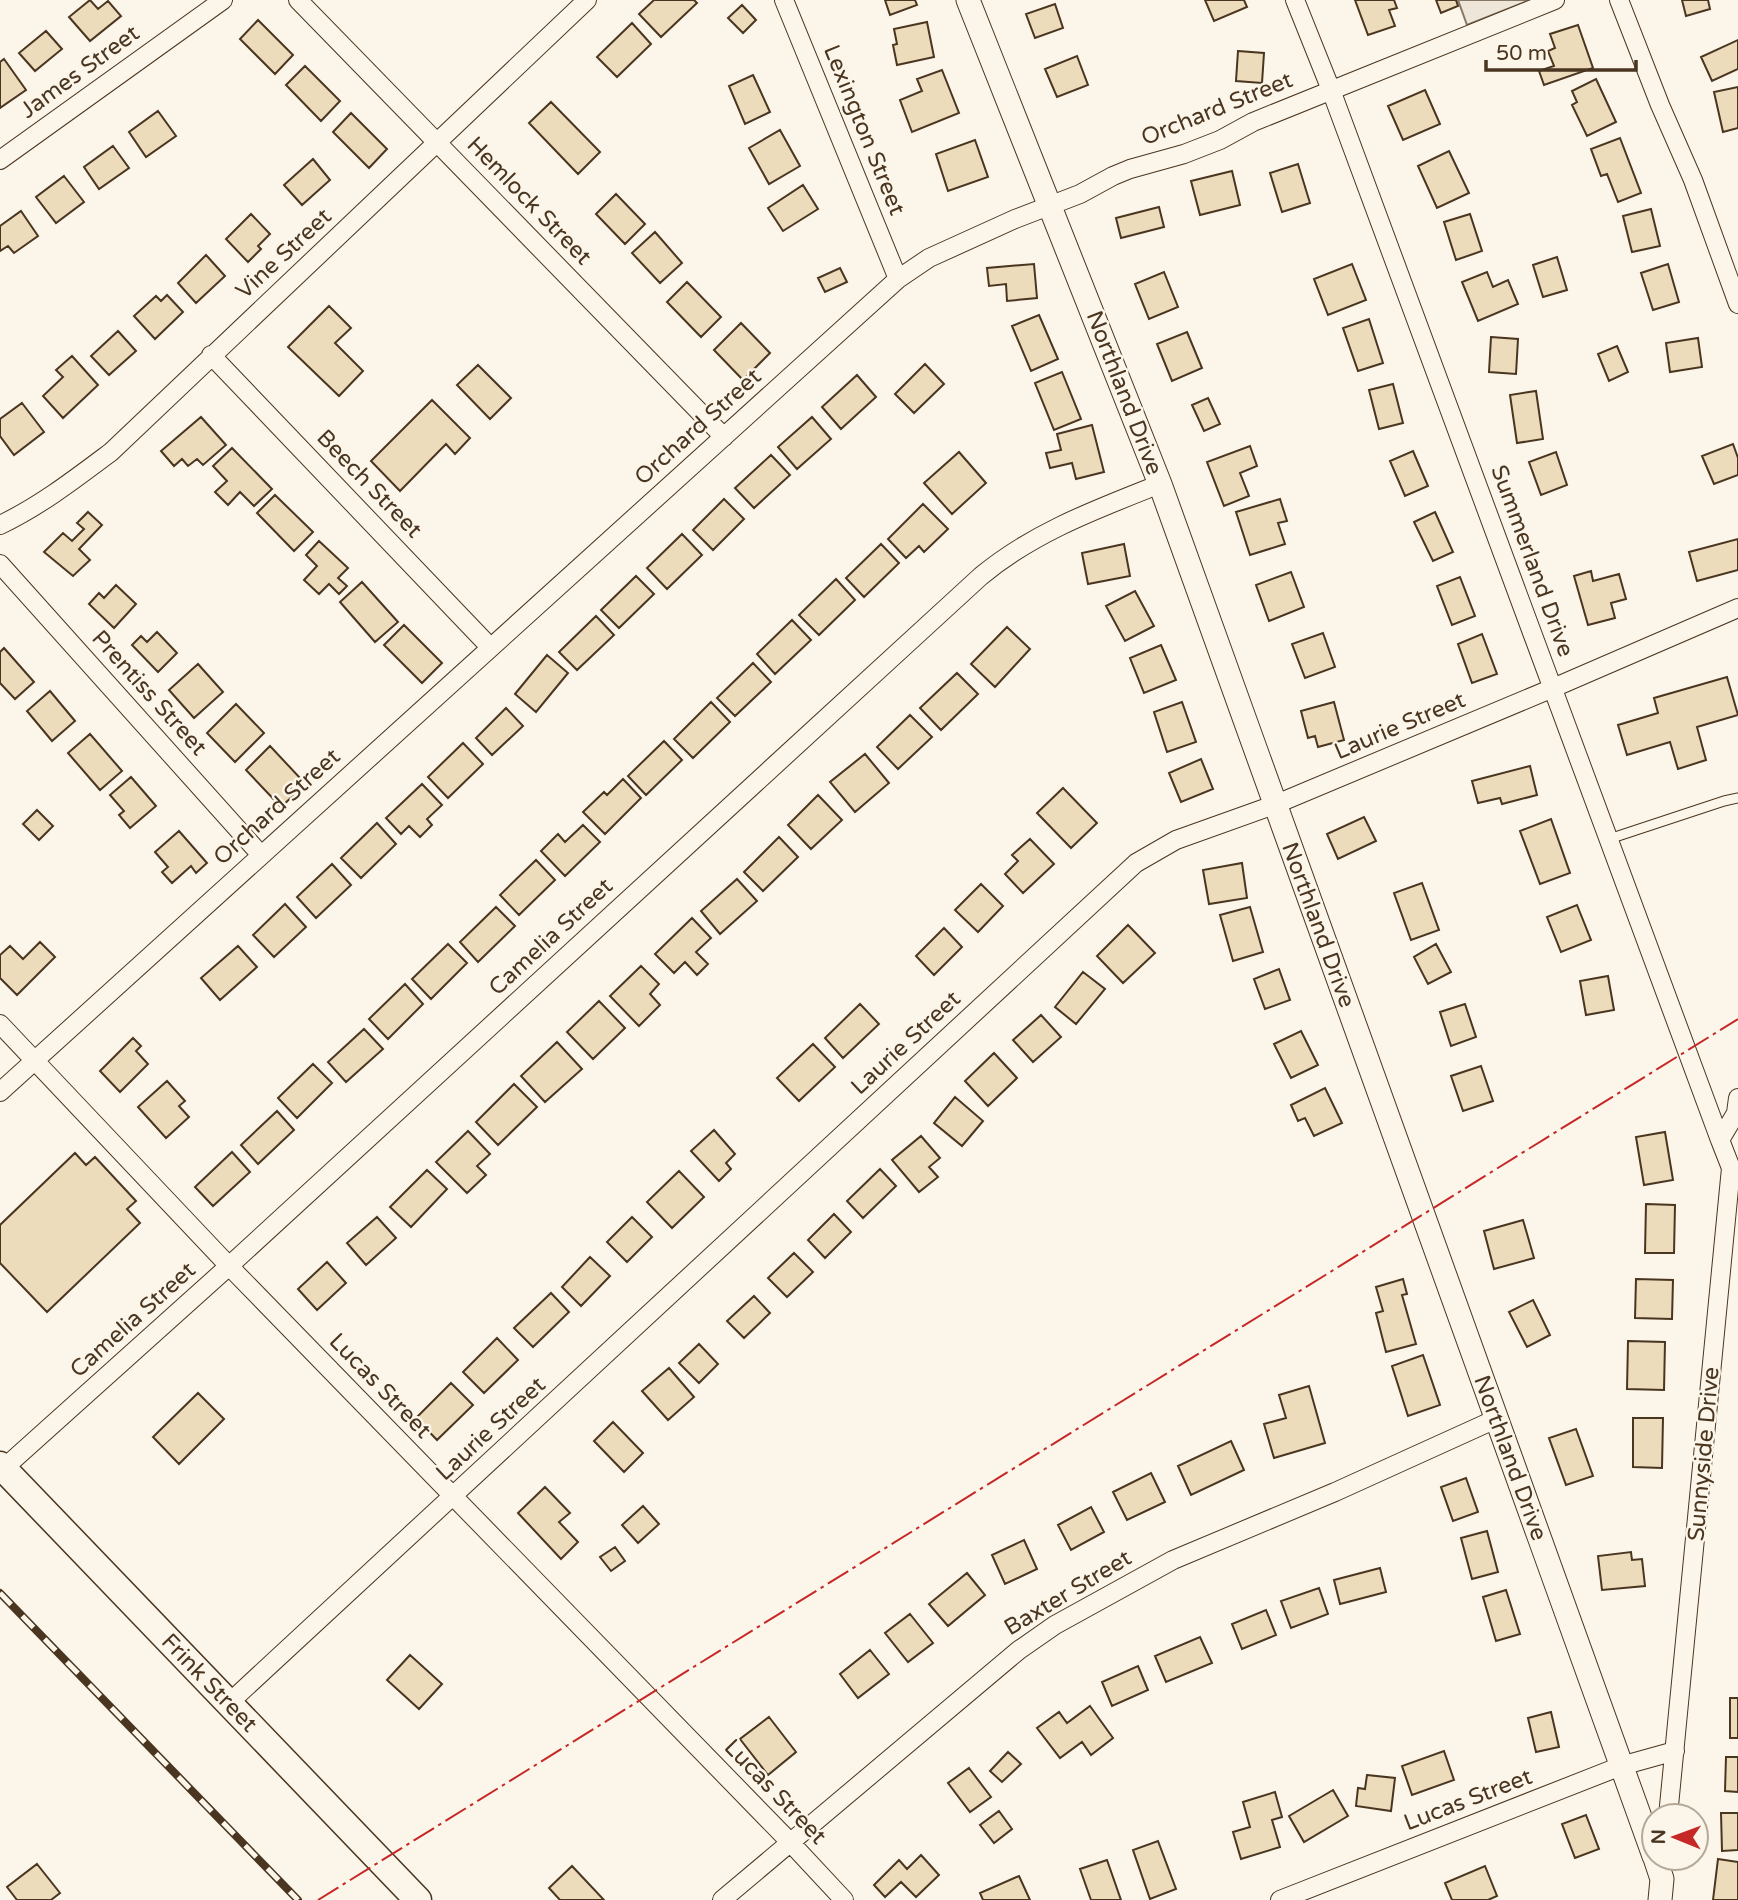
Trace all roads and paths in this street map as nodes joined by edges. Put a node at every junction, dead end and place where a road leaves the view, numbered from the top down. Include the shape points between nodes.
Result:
1 (223, 0) edge
2 (298, 0) edge
3 (587, 0) edge
4 (784, 0) edge
5 (968, 0) edge
6 (1296, 0) edge
7 (1555, 0) edge
8 (1619, 0) edge
9 (1332, 90) junction
10 (438, 142) junction
11 (0, 160) edge
12 (1050, 205) junction
13 (898, 279) junction
14 (1738, 304) edge
15 (211, 355) junction
16 (724, 437) junction
17 (1160, 484) junction
18 (0, 525) edge
19 (0, 564) edge
20 (1738, 608) edge
21 (490, 648) junction
22 (1553, 688) junction
23 (1738, 799) edge
24 (1274, 805) junction
25 (1609, 839) junction
26 (261, 855) junction
27 (0, 1024) edge
28 (34, 1061) junction
29 (0, 1092) edge
30 (1738, 1098) edge
31 (1720, 1140) junction
32 (229, 1266) junction
33 (1496, 1419) junction
34 (2, 1467) edge
35 (454, 1497) junction
36 (229, 1703) junction
37 (1675, 1751) junction
38 (1621, 1766) junction
39 (1670, 1802) edge
40 (1640, 1818) edge
41 (789, 1841) junction
42 (418, 1900) edge
43 (722, 1900) edge
44 (844, 1900) edge
45 (1280, 1900) edge

1 - 11 street, James Street
2 - 10 street, Hemlock Street
3 - 10 street, Vine Street
4 - 13 street, Lexington Street
5 - 12 street, Northland Drive
6 - 9 street, Summerland Drive
7 - 9 street, Orchard Street
8 - 14 street
9 - 12 street, Orchard Street via 1220,140 1130,169
9 - 22 street, Summerland Drive
10 - 15 street, Vine Street
10 - 16 street, Hemlock Street
12 - 13 street, Orchard Street via 929,258
12 - 17 street, Northland Drive
13 - 16 street, Orchard Street
15 - 18 street, Vine Street via 111,452 63,488
15 - 21 street, Beech Street
16 - 21 street, Orchard Street
17 - 24 street, Northland Drive
17 - 32 street, Camelia Street via 1029,541 981,576
19 - 26 street, Prentiss Street
20 - 22 street, Laurie Street
21 - 26 street, Orchard Street
22 - 24 street, Laurie Street
22 - 25 street, Summerland Drive
23 - 25 lane
24 - 33 street, Northland Drive
24 - 35 street, Laurie Street via 1175,841 1119,877
25 - 31 street, Summerland Drive
26 - 28 street, Orchard Street
27 - 28 street, Lucas Street
28 - 29 street, Orchard Street
28 - 32 street, Lucas Street
30 - 31 street via 1736,1113
31 - 37 street, Sunnyside Drive via 1731,1168
32 - 34 street, Camelia Street
32 - 35 street, Lucas Street
33 - 38 street, Northland Drive
33 - 41 street, Baxter Street via 1173,1560 1055,1625
34 - 36 main road, Frink Street
35 - 36 street, Laurie Street
35 - 41 street, Lucas Street
36 - 42 main road, Frink Street
37 - 38 street, Lucas Street
37 - 39 street, Sunnyside Drive
38 - 40 street, Northland Drive
38 - 45 street, Lucas Street
41 - 43 street, Baxter Street
41 - 44 street, Lucas Street

